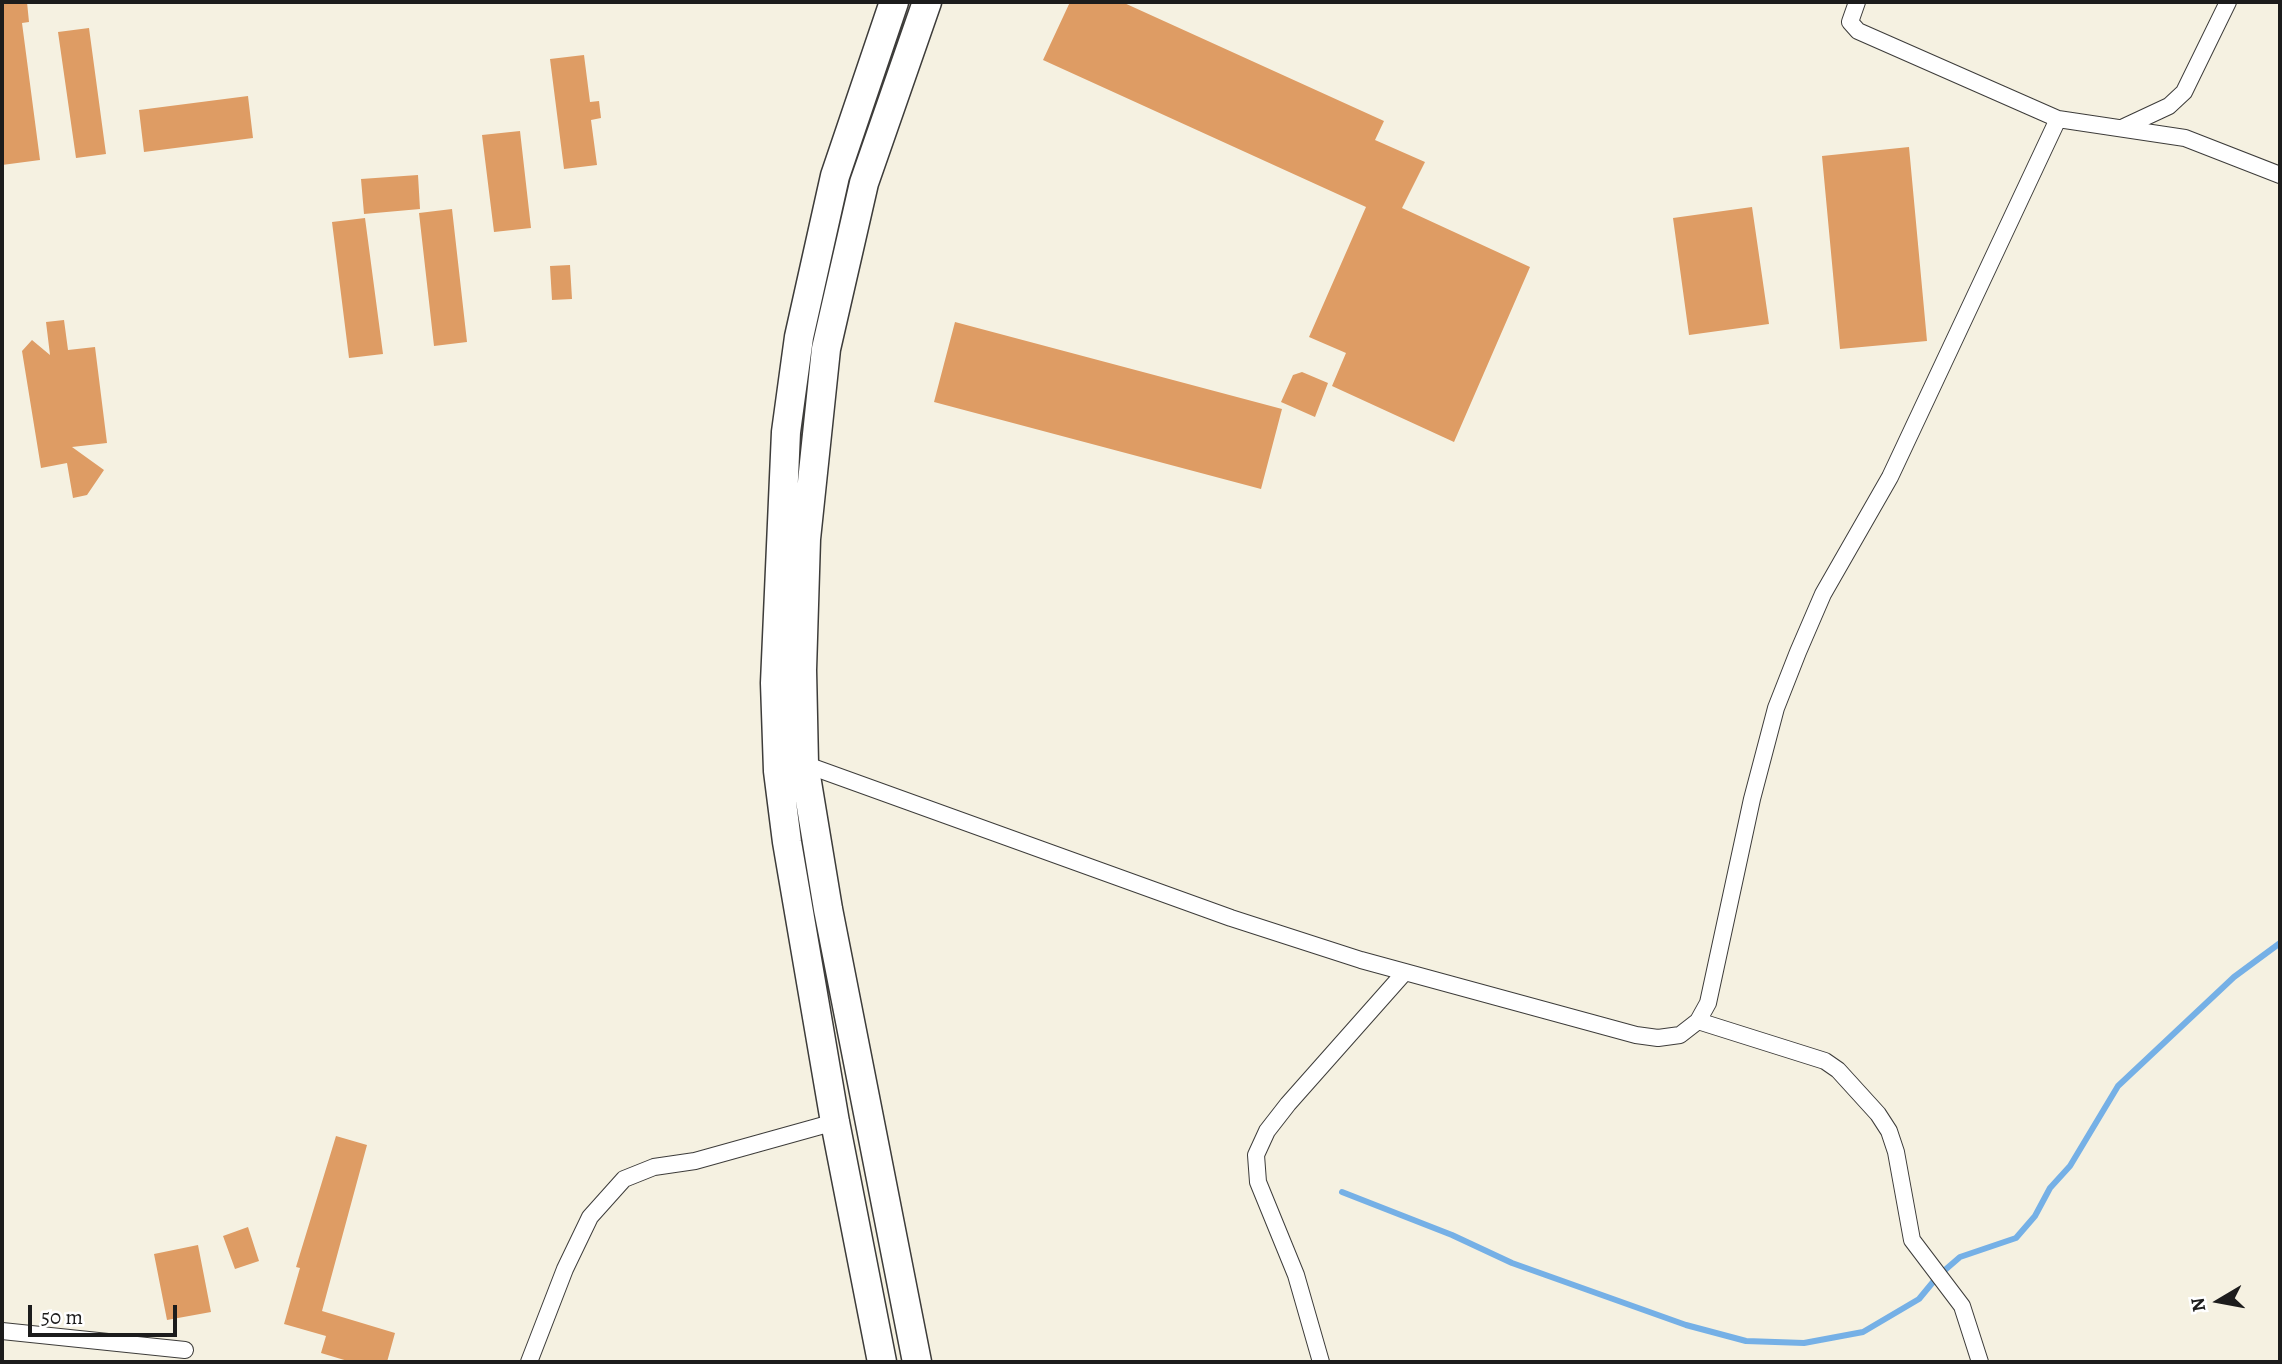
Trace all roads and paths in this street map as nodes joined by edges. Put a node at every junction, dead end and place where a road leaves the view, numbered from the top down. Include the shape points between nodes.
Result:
1 (894, 2) edge
2 (927, 2) edge
3 (1857, 2) edge
4 (2228, 2) edge
5 (2058, 119) junction
6 (2124, 127) junction
7 (2280, 175) edge
8 (804, 764) junction
9 (1405, 972) junction
10 (1698, 1021) junction
11 (835, 1122) junction
12 (2, 1331) edge
13 (185, 1350) dead end
14 (529, 1362) edge
15 (882, 1362) edge
16 (917, 1362) edge
17 (1321, 1362) edge
18 (1980, 1362) edge

1 - 11 highway via 835,176 813,269 786,432 778,562 778,771
2 - 8 highway via 864,183 827,349 806,539
3 - 5 street via 1850,22 1858,31
4 - 6 street via 2184,92 2169,106
5 - 6 street
5 - 10 street via 1890,477 1824,594 1798,652 1776,708 1709,1003
6 - 7 street via 2185,138
8 - 9 street via 1231,918
8 - 16 highway
9 - 10 street via 1636,1035 1679,1035
9 - 17 street via 1266,1131 1256,1155 1258,1182 1296,1275
10 - 18 street via 1825,1061 1878,1114 1896,1152 1912,1240 1962,1306
11 - 14 street via 695,1161 654,1167 624,1179 590,1217
11 - 15 highway
12 - 13 street

